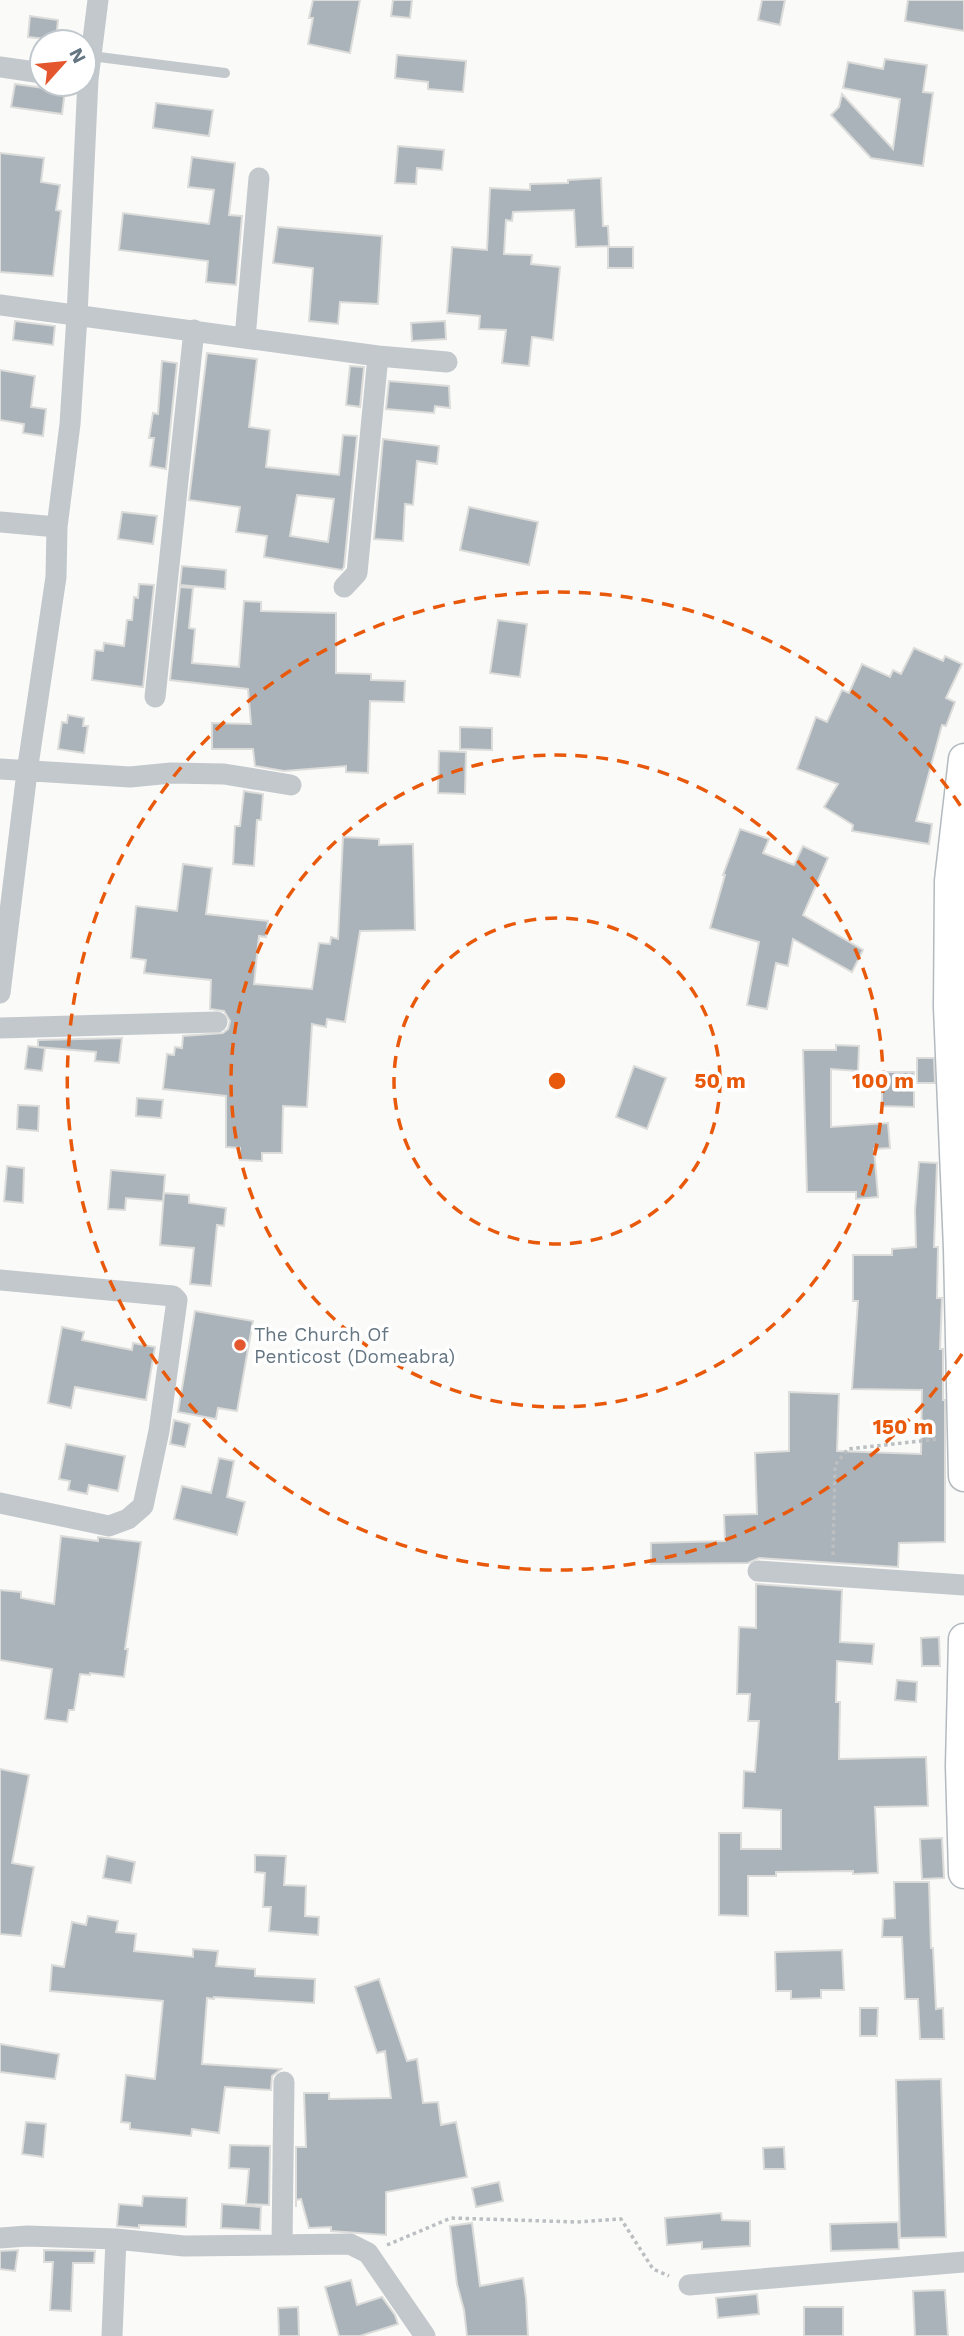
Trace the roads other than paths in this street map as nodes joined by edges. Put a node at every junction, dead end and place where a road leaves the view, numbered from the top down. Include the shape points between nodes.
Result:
1 (98, 0) edge
2 (94, 28) edge
3 (98, 57) edge
4 (0, 70) edge
5 (28, 72) edge
6 (225, 73) dead end
7 (85, 98) edge
8 (259, 178) dead end
9 (0, 305) edge
10 (77, 316) junction
11 (194, 330) junction
12 (246, 338) junction
13 (378, 356) junction
14 (447, 362) dead end
15 (0, 522) edge
16 (57, 527) junction
17 (344, 587) dead end
18 (155, 697) dead end
19 (964, 759) edge
20 (0, 768) edge
21 (27, 772) junction
22 (292, 785) dead end
23 (962, 795) edge
24 (0, 993) edge
25 (217, 1022) dead end
26 (0, 1028) edge
27 (958, 1066) edge
28 (961, 1249) edge
29 (0, 1280) edge
30 (963, 1437) edge
31 (964, 1466) edge
32 (964, 1476) edge
33 (0, 1503) edge
34 (758, 1571) dead end
35 (964, 1585) edge
36 (964, 1639) edge
37 (964, 1873) edge
38 (284, 2082) dead end
39 (0, 2238) edge
40 (116, 2239) junction
41 (282, 2245) junction
42 (964, 2262) edge
43 (689, 2285) road end
44 (112, 2336) edge
45 (425, 2336) edge

1 - 2 street
3 - 6 lane
4 - 5 street
7 - 10 street
8 - 12 street
9 - 10 street
10 - 11 street
10 - 16 street
11 - 12 street
11 - 18 street
12 - 13 street
13 - 14 street
13 - 17 street via 358,573
15 - 16 street
16 - 21 street via 56,577
19 - 23 main road
20 - 21 street
21 - 22 street via 225,774
21 - 24 street
23 - 27 main road via 950,881 949,1007
25 - 26 street
27 - 28 main road
28 - 30 main road
29 - 33 street via 173,1296 177,1300 159,1431 143,1506 128,1519 109,1526
30 - 31 main road
31 - 32 main road
34 - 35 street
36 - 37 main road
38 - 41 street
39 - 40 street
40 - 41 street via 184,2246
40 - 44 street
41 - 45 street via 350,2244 369,2253
42 - 43 street

